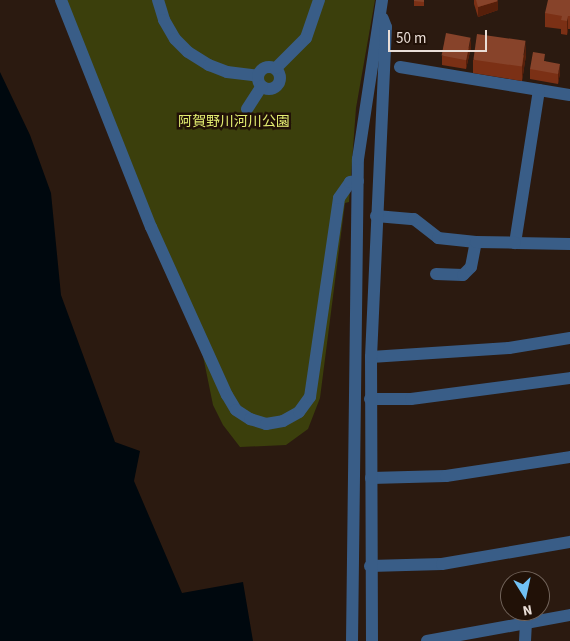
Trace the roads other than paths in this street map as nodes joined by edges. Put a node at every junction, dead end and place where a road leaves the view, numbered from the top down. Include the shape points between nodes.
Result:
1 (61, 0) edge
2 (158, 0) edge
3 (319, 0) edge
4 (381, 5) edge
5 (400, 67) dead end
6 (276, 68) junction
7 (260, 81) junction
8 (539, 90) junction
9 (570, 95) edge
10 (246, 109) dead end
11 (358, 181) junction
12 (376, 216) junction
13 (476, 242) junction
14 (515, 243) junction
15 (570, 244) edge
16 (436, 274) dead end
17 (570, 338) edge
18 (371, 357) junction
19 (570, 378) edge
20 (370, 399) junction
21 (570, 457) edge
22 (371, 478) junction
23 (570, 542) edge
24 (370, 566) junction
25 (570, 615) edge
26 (550, 618) edge
27 (526, 621) joint
28 (352, 641) edge
29 (372, 641) edge
30 (427, 641) edge
31 (525, 641) edge

1 - 11 street via 226,395 236,410 266,424 283,422 299,412 310,397 339,198 350,182
2 - 7 street via 174,39 188,52 218,69
3 - 6 street via 306,38
4 - 11 street via 358,159
4 - 12 street via 386,27
5 - 8 street
6 - 7 street via 265,68
6 - 7 street via 281,78 278,85 272,89
7 - 10 street
8 - 9 street
8 - 14 street
11 - 28 street
12 - 13 street via 414,219 438,238
12 - 18 street
13 - 14 street
13 - 16 street via 471,267 463,275
14 - 15 street
17 - 18 street via 508,348
18 - 20 street
19 - 20 street via 411,399
20 - 22 street
21 - 22 street via 446,476
22 - 24 street
23 - 24 street via 442,564
24 - 29 street
25 - 26 street
27 - 30 street
27 - 31 street

